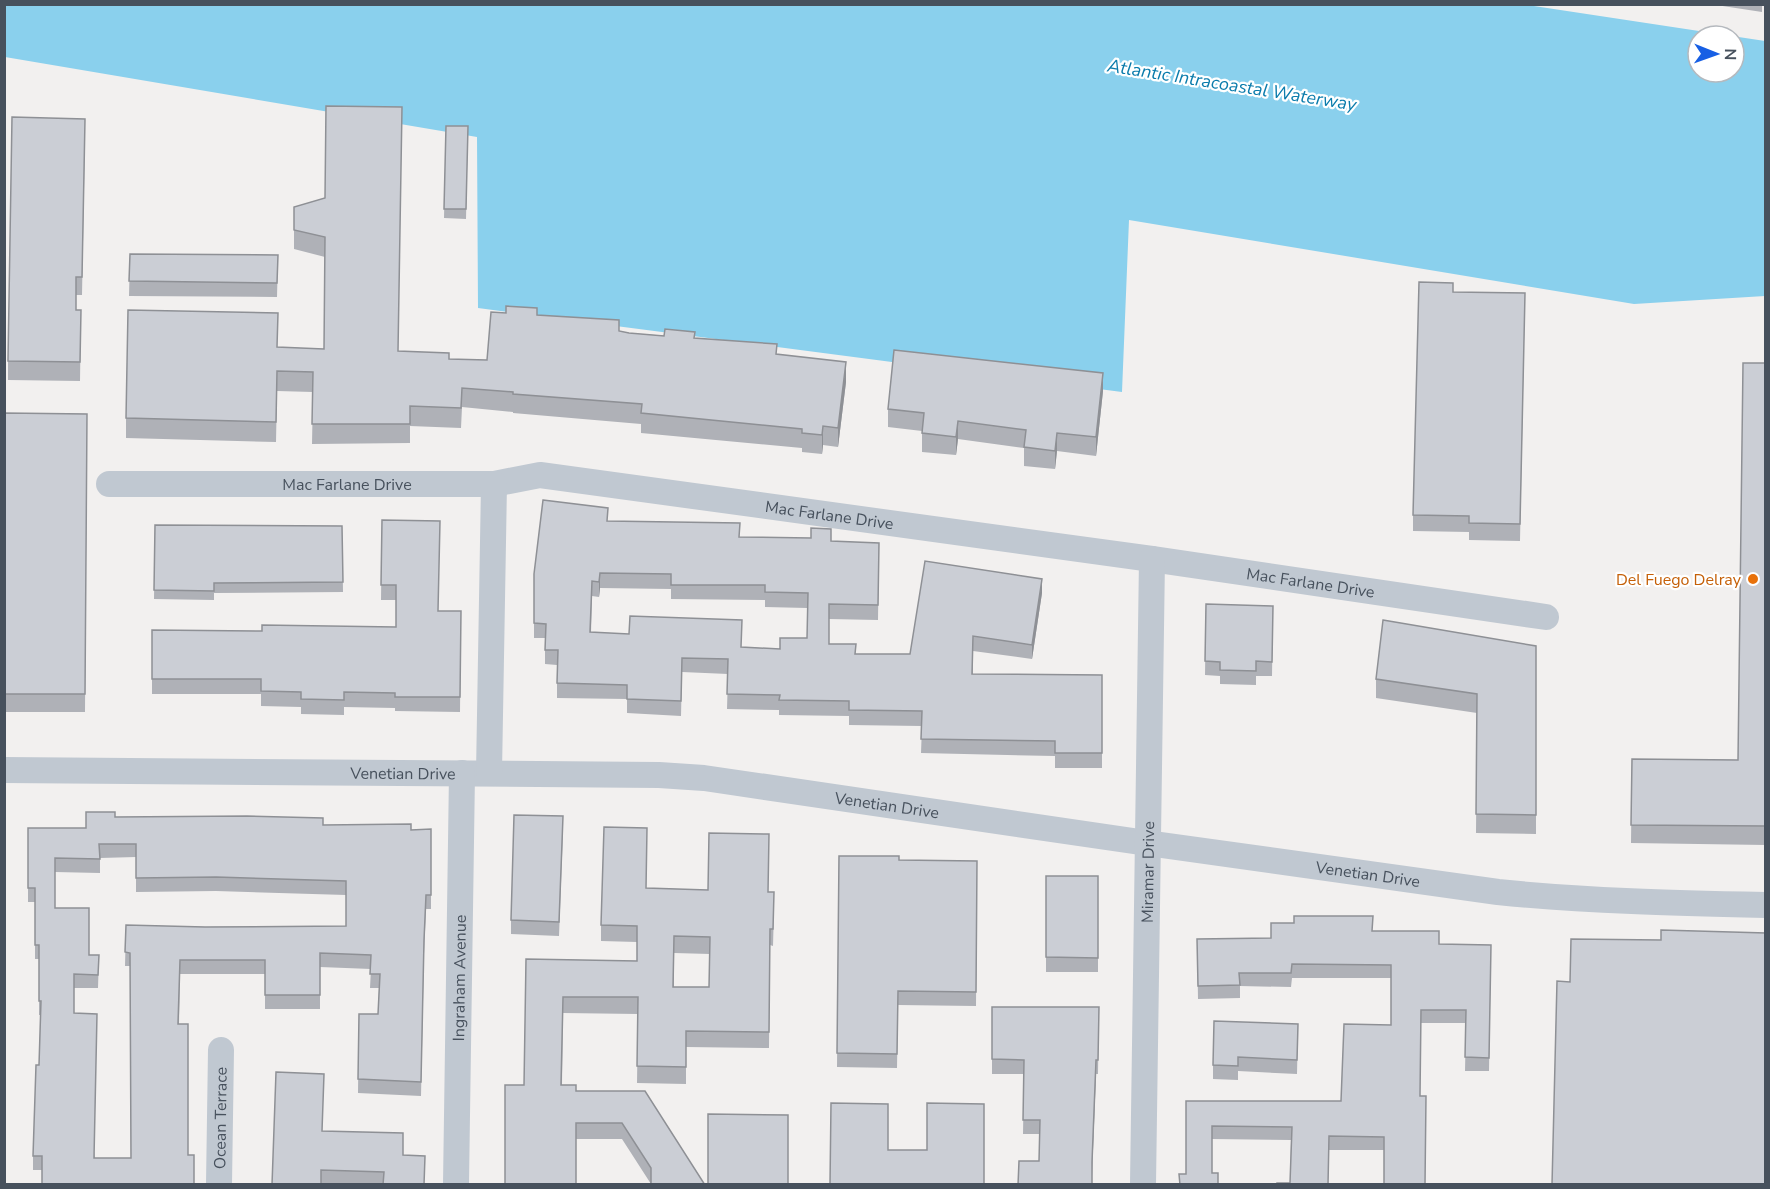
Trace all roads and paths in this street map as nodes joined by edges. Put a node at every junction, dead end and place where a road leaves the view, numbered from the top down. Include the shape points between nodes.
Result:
1 (109, 484) dead end
2 (494, 484) junction
3 (1152, 559) junction
4 (1546, 617) dead end
5 (4, 770) edge
6 (462, 773) junction
7 (489, 773) junction
8 (1147, 843) junction
9 (1766, 905) edge
10 (221, 1050) dead end
11 (219, 1185) edge
12 (456, 1185) edge
13 (1143, 1185) edge

1 - 2 street, Mac Farlane Drive
2 - 3 street, Mac Farlane Drive via 540,475
2 - 7 street
3 - 4 street, Mac Farlane Drive
3 - 8 street, Miramar Drive
5 - 6 street, Venetian Drive
6 - 7 street, Venetian Drive
6 - 12 street, Ingraham Avenue
7 - 8 street, Venetian Drive via 704,778
8 - 9 street, Venetian Drive via 1543,897
8 - 13 street, Miramar Drive
10 - 11 street, Ocean Terrace

